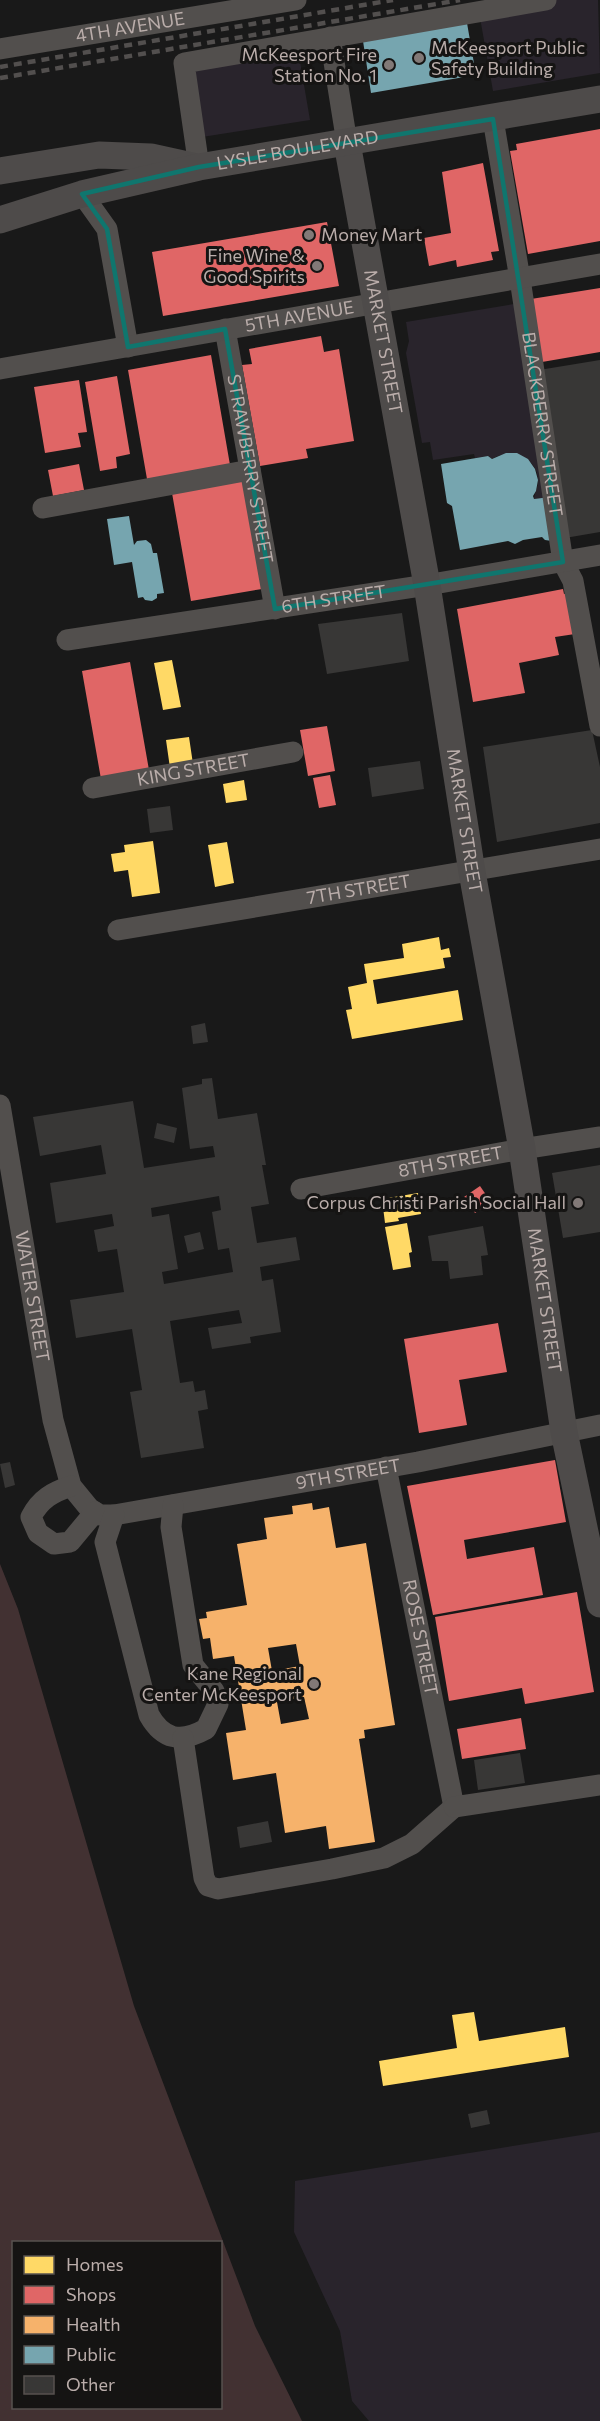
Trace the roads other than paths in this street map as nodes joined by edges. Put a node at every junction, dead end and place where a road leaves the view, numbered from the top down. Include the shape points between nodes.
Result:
1 (297, 0) edge
2 (546, 0) edge
3 (330, 37) junction
4 (0, 50) edge
5 (600, 99) edge
6 (493, 119) junction
7 (347, 143) junction
8 (199, 167) junction
9 (0, 171) edge
10 (82, 194) junction
11 (0, 220) edge
12 (600, 264) edge
13 (520, 279) junction
14 (375, 303) junction
15 (225, 329) junction
16 (128, 346) junction
17 (0, 369) edge
18 (250, 470) junction
19 (43, 508) dead end
20 (600, 555) edge
21 (564, 562) junction
22 (427, 585) junction
23 (275, 609) junction
24 (67, 640) dead end
25 (600, 726) edge
26 (293, 752) dead end
27 (93, 788) dead end
28 (600, 849) edge
29 (472, 872) junction
30 (117, 930) dead end
31 (0, 1105) edge
32 (600, 1137) edge
33 (522, 1149) junction
34 (301, 1189) dead end
35 (600, 1425) edge
36 (564, 1432) junction
37 (386, 1467) junction
38 (71, 1486) junction
39 (174, 1505) junction
40 (104, 1514) junction
41 (598, 1573) edge
42 (600, 1604) edge
43 (183, 1737) junction
44 (600, 1785) edge
45 (454, 1807) junction

1 - 4 street, 4TH AVENUE
2 - 3 street
3 - 7 street, MARKET STREET
3 - 8 street via 184,63
5 - 6 main road, LYSLE BOULEVARD
6 - 7 main road, LYSLE BOULEVARD
6 - 13 street, BLACKBERRY STREET
7 - 8 main road, LYSLE BOULEVARD
7 - 14 main road, MARKET STREET
8 - 9 main road via 151,157 99,155
8 - 10 main road, LYSLE BOULEVARD
10 - 11 main road, LYSLE BOULEVARD
10 - 16 street via 107,229
12 - 13 street, 5TH AVENUE
13 - 14 street, 5TH AVENUE
13 - 21 street, BLACKBERRY STREET
14 - 15 street, 5TH AVENUE
14 - 22 main road, MARKET STREET
15 - 16 street, 5TH AVENUE
15 - 18 street, STRAWBERRY STREET
16 - 17 street, 5TH AVENUE
18 - 19 street
18 - 23 street, STRAWBERRY STREET
20 - 21 street, 6TH STREET
21 - 22 street, 6TH STREET
21 - 25 street, BLACKBERRY STREET via 573,581
22 - 23 street, 6TH STREET
22 - 29 main road, MARKET STREET
23 - 24 street, 6TH STREET
26 - 27 street, KING STREET
28 - 29 street, 7TH STREET
29 - 30 street, 7TH STREET
29 - 33 main road, MARKET STREET
31 - 38 street, WATER STREET via 53,1420
32 - 33 street, 8TH STREET
33 - 34 street, 8TH STREET
33 - 36 main road, MARKET STREET
35 - 36 street, 9TH STREET
36 - 37 street, 9TH STREET
36 - 41 main road, MARKET STREET
37 - 39 street, 9TH STREET
37 - 45 street, ROSE STREET
38 - 40 street via 88,1508
38 - 40 street via 53,1492 36,1506 31,1517 38,1533 54,1544 70,1542
39 - 40 street, 9TH STREET
39 - 43 street via 171,1527 192,1665 214,1691 218,1704 206,1729
40 - 43 street via 105,1542 149,1715 156,1727 169,1736
41 - 42 main road, MARKET STREET
43 - 45 street via 204,1878 208,1886 218,1889 384,1858 412,1844
44 - 45 street

